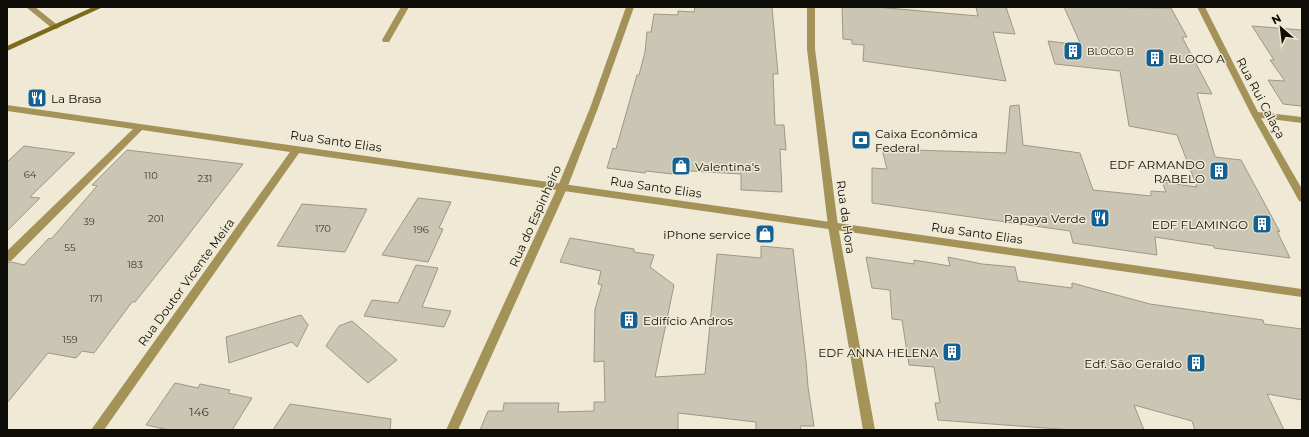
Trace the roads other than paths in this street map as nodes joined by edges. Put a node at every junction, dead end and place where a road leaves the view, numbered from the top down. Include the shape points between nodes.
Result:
1 (30, 7) edge
2 (99, 7) edge
3 (405, 7) edge
4 (630, 7) edge
5 (811, 7) edge
6 (1201, 7) edge
7 (56, 27) junction
8 (386, 40) dead end
9 (7, 49) edge
10 (7, 108) edge
11 (1255, 114) junction
12 (1302, 120) edge
13 (140, 127) junction
14 (297, 149) junction
15 (563, 186) junction
16 (1302, 198) edge
17 (833, 226) junction
18 (7, 258) edge
19 (1302, 292) edge
20 (97, 430) edge
21 (452, 430) edge
22 (869, 430) edge

1 - 7 street
2 - 7 main road
3 - 8 street
4 - 15 street, Rua do Espinheiro
5 - 17 street, Rua da Hora via 811,49
6 - 11 street, Rua Rui Calaça
7 - 9 main road
10 - 13 street, Rua Santo Elias
11 - 12 street
11 - 16 street, Rua Rui Calaça
13 - 14 street, Rua Santo Elias
13 - 18 street
14 - 15 street, Rua Santo Elias
14 - 20 street, Rua Doutor Vicente Meira
15 - 17 street, Rua Santo Elias
15 - 21 street, Rua do Espinheiro
17 - 19 street, Rua Santo Elias
17 - 22 street, Rua da Hora

